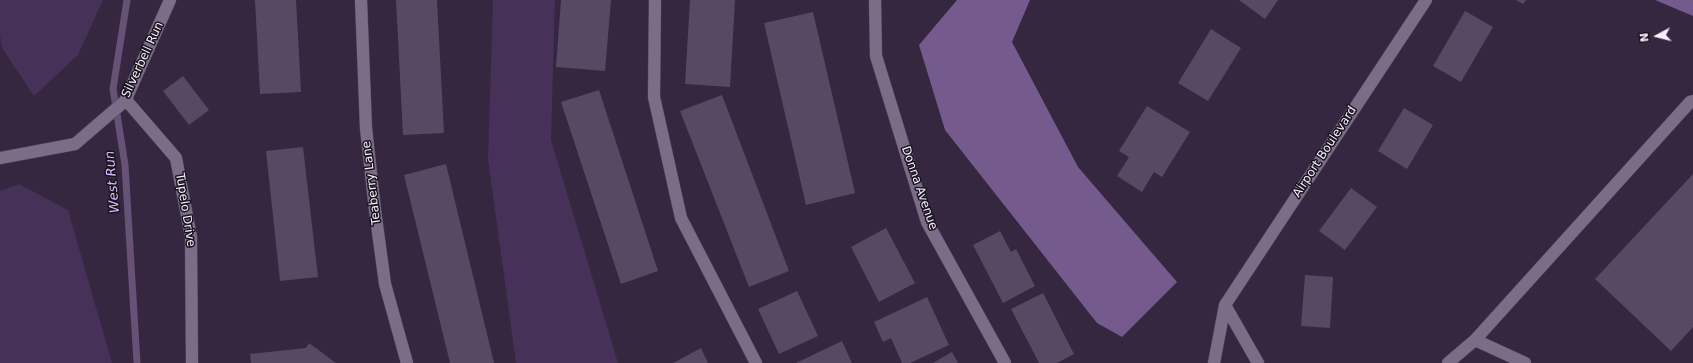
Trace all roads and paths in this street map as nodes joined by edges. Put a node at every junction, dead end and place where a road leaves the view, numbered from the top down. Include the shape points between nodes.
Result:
1 (170, 0) edge
2 (361, 0) edge
3 (655, 0) edge
4 (876, 0) edge
5 (1426, 0) edge
6 (125, 100) junction
7 (1693, 101) edge
8 (0, 158) edge
9 (1224, 305) junction
10 (1475, 340) junction
11 (192, 363) edge
12 (407, 363) edge
13 (756, 363) edge
14 (1005, 363) edge
15 (1214, 363) edge
16 (1258, 363) edge
17 (1448, 363) edge
18 (1525, 363) edge

1 - 6 street, Silverbell Run
2 - 12 street, Teaberry Lane via 366,128 375,210 385,284
3 - 13 street via 654,97 681,218
4 - 14 street, Donna Avenue via 876,56 927,222
5 - 9 street, Airport Boulevard
6 - 8 street, Silverbell Run via 75,144
6 - 11 street, Tupelo Drive via 176,158 191,237
7 - 10 street
9 - 15 street
9 - 16 street
10 - 17 street
10 - 18 street

